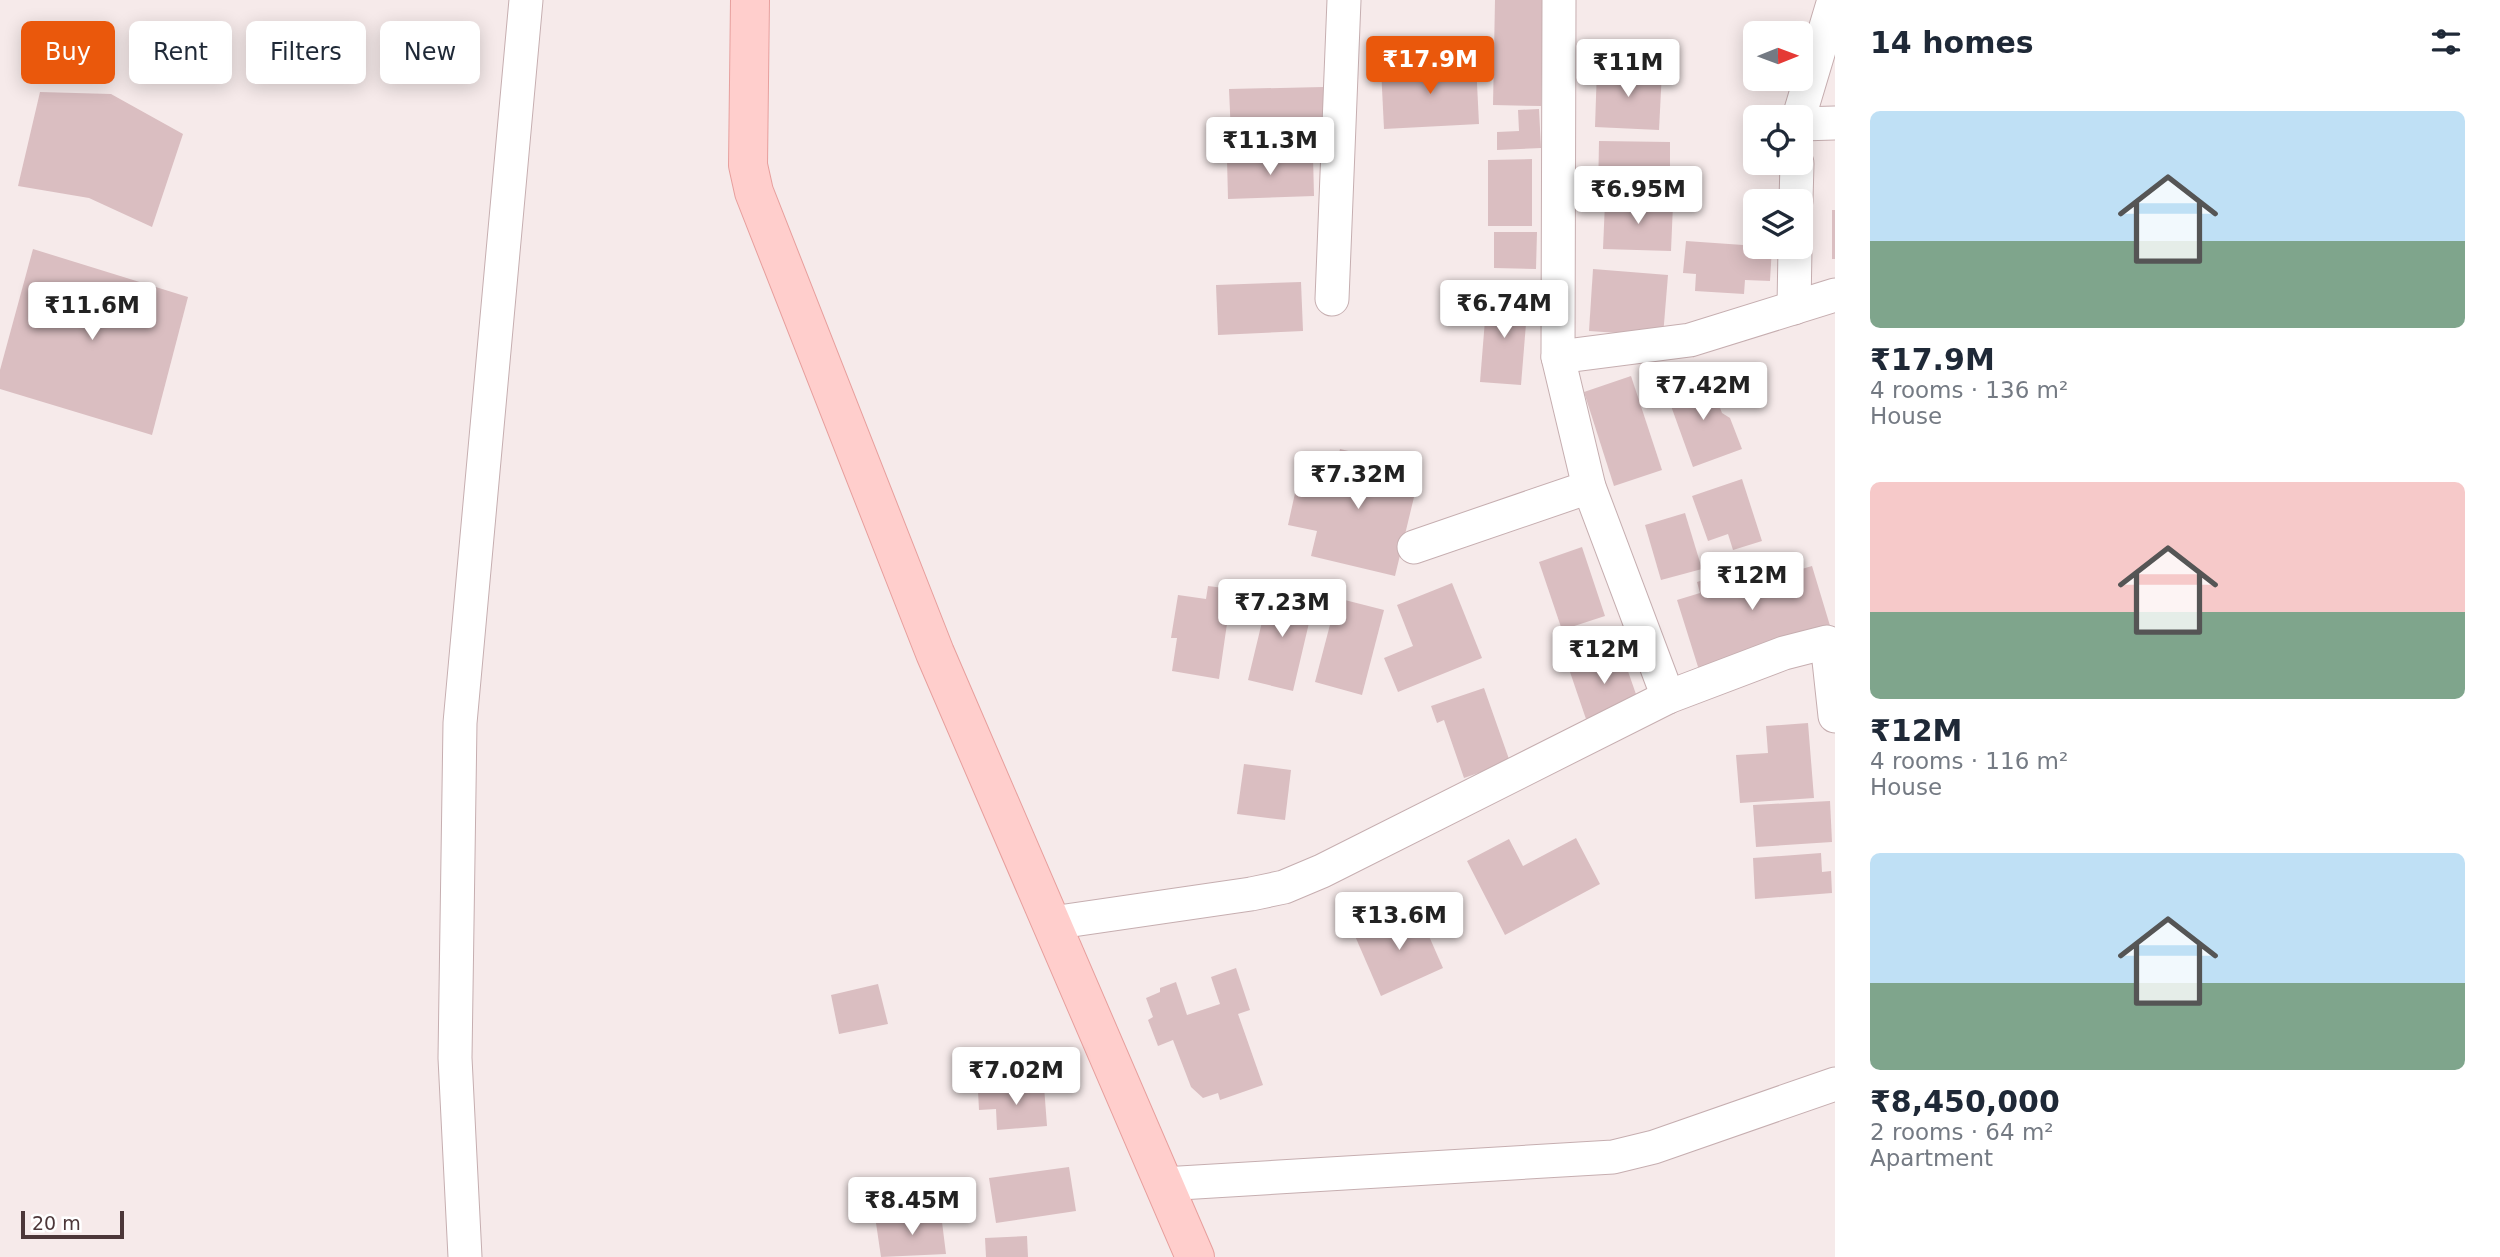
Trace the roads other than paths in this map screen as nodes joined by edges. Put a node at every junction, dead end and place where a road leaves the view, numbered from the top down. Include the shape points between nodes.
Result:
1 (527, 0) edge
2 (750, 0) edge
3 (1344, 0) edge
4 (1559, 0) edge
5 (1834, 0) edge
6 (1803, 105) edge
7 (1835, 123) edge
8 (1813, 124) edge
9 (1795, 259) edge
10 (1835, 295) edge
11 (1332, 299) dead end
12 (1794, 308) junction
13 (1558, 357) junction
14 (1589, 487) junction
15 (1414, 547) dead end
16 (1831, 641) edge
17 (1668, 697) junction
18 (1835, 716) edge
19 (1052, 923) junction
20 (1835, 1084) edge
21 (1163, 1184) junction
22 (465, 1257) edge
23 (1195, 1257) edge

1 - 22 street via 460,723 455,1058
2 - 19 main road via 748,165 754,192 935,653
3 - 11 street
4 - 13 street
5 - 6 street
7 - 8 street
9 - 12 street
10 - 12 street
12 - 13 street via 1690,340
13 - 14 street
14 - 15 street
14 - 17 street
16 - 17 street via 1784,653
16 - 18 street
17 - 19 street via 1284,887
19 - 21 main road
20 - 21 street via 1613,1157
21 - 23 main road

